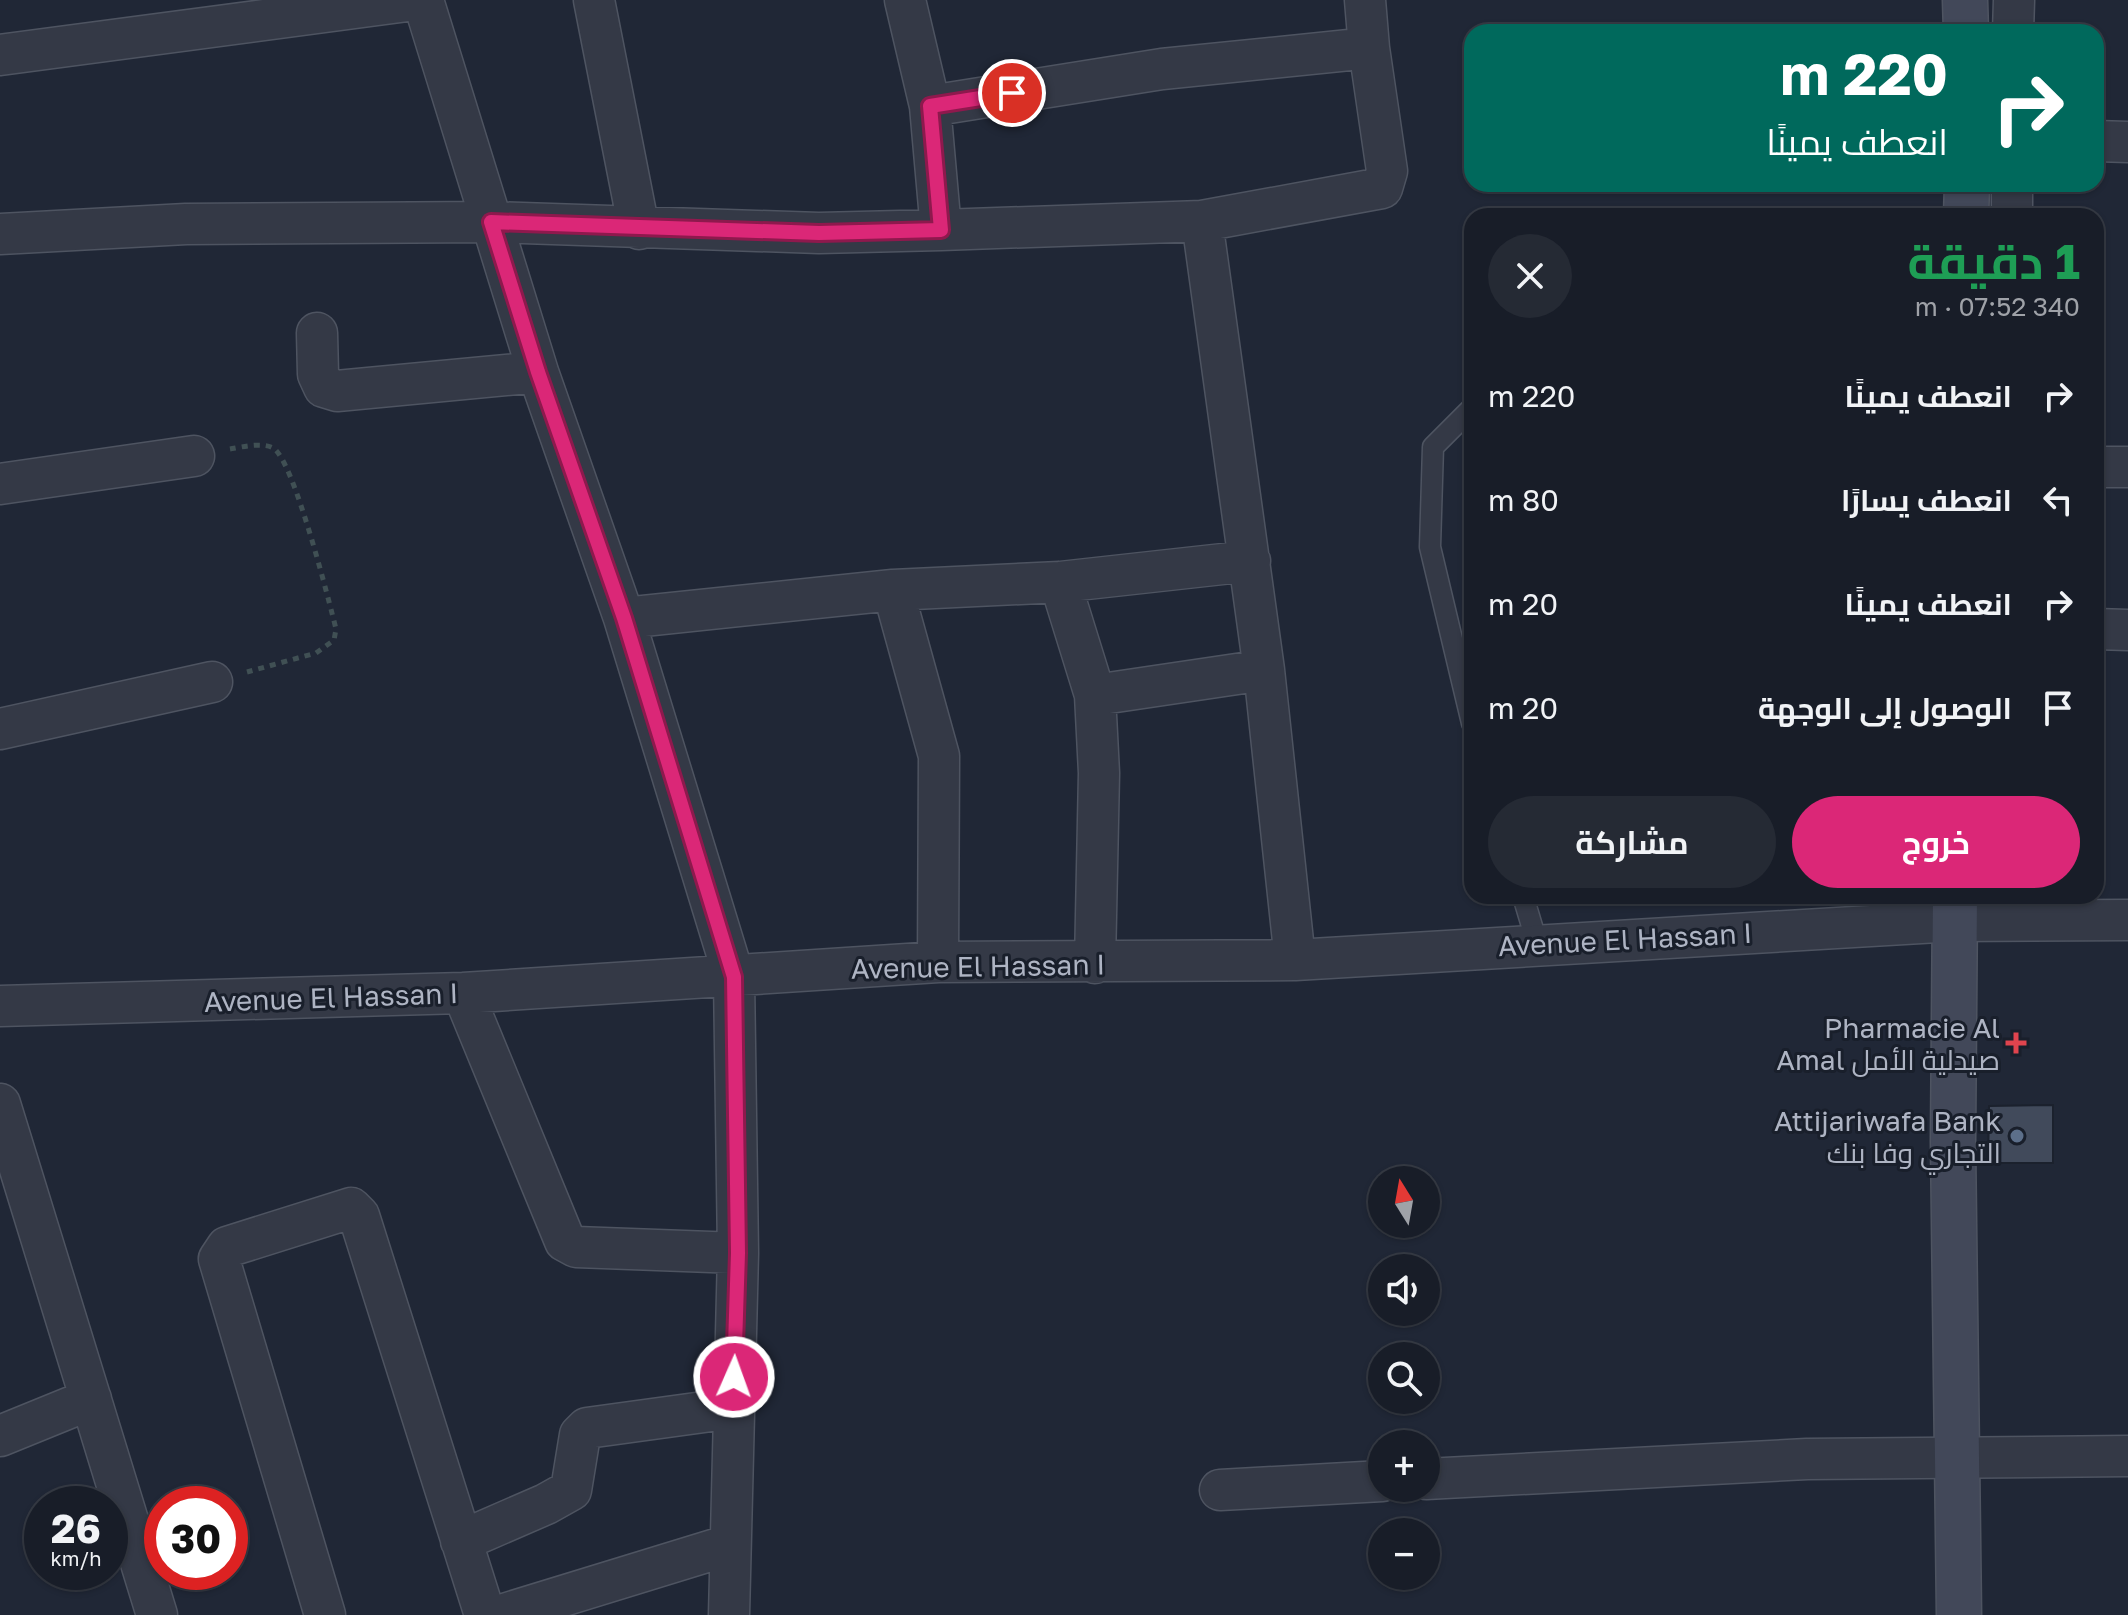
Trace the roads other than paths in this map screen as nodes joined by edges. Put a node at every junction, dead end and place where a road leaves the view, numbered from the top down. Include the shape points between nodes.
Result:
1 (415, 0) edge
2 (423, 0) edge
3 (594, 0) edge
4 (905, 0) edge
5 (1365, 0) edge
6 (1965, 0) edge
7 (2014, 0) edge
8 (1966, 24) edge
9 (2013, 24) edge
10 (1369, 48) junction
11 (0, 55) edge
12 (930, 106) junction
13 (2104, 141) edge
14 (2128, 142) edge
15 (1202, 221) junction
16 (491, 222) junction
17 (639, 229) junction
18 (941, 230) junction
19 (0, 234) edge
20 (317, 333) dead end
21 (538, 372) junction
22 (1464, 416) edge
23 (194, 456) road end
24 (2104, 467) edge
25 (2128, 467) edge
26 (0, 484) edge
27 (1250, 561) junction
28 (1060, 582) junction
29 (893, 590) junction
30 (624, 618) junction
31 (2104, 629) edge
32 (2128, 630) edge
33 (1264, 670) junction
34 (212, 682) road end
35 (1464, 689) edge
36 (1095, 695) junction
37 (0, 729) edge
38 (1525, 904) edge
39 (1955, 909) edge
40 (2128, 920) edge
41 (1537, 943) junction
42 (1295, 960) junction
43 (938, 962) junction
44 (1095, 963) junction
45 (734, 977) junction
46 (463, 993) junction
47 (0, 1006) edge
48 (2, 1116) edge
49 (738, 1253) junction
50 (91, 1399) junction
51 (733, 1408) junction
52 (0, 1436) edge
53 (2128, 1456) edge
54 (1957, 1459) junction
55 (1440, 1478) edge
56 (1368, 1482) edge
57 (1220, 1490) dead end
58 (461, 1541) junction
59 (729, 1545) junction
60 (157, 1615) edge
61 (325, 1615) edge
62 (485, 1615) edge
63 (501, 1615) edge
64 (729, 1615) edge
65 (1959, 1615) edge

1 - 11 street
2 - 16 street
3 - 17 street
4 - 12 street
5 - 10 street
6 - 8 main road
7 - 9 street
10 - 12 street via 1162,69
10 - 15 street via 1387,171 1382,188
12 - 18 street
13 - 14 street
15 - 18 street
15 - 27 street
16 - 17 street
16 - 19 street via 186,224
16 - 21 street
17 - 18 street
20 - 21 street via 318,374 324,387 337,391
21 - 30 street
22 - 35 lane via 1433,447 1430,547
23 - 26 street
24 - 25 street
27 - 28 street
27 - 33 street
28 - 29 street
28 - 36 street
29 - 30 street
29 - 43 street via 939,756
30 - 45 street
31 - 32 street
33 - 36 street
33 - 42 street
34 - 37 street
36 - 44 street
38 - 41 lane
39 - 40 street, Avenue El Hassan I
39 - 41 street, Avenue El Hassan I
39 - 54 main road
41 - 42 street, Avenue El Hassan I
42 - 44 street, Avenue El Hassan I
43 - 44 street, Avenue El Hassan I
43 - 45 street, Avenue El Hassan I
45 - 46 street, Avenue El Hassan I
45 - 49 street
46 - 47 street, Avenue El Hassan I
46 - 49 street via 565,1241 576,1247
48 - 50 street
49 - 51 street
50 - 52 street
50 - 60 street
51 - 58 street via 587,1428 580,1435 571,1490
51 - 59 street
53 - 54 street
54 - 55 street via 1807,1459
54 - 65 main road
56 - 57 street
58 - 61 street via 357,1211 344,1208 227,1247 220,1265
58 - 62 street
59 - 63 street
59 - 64 street

